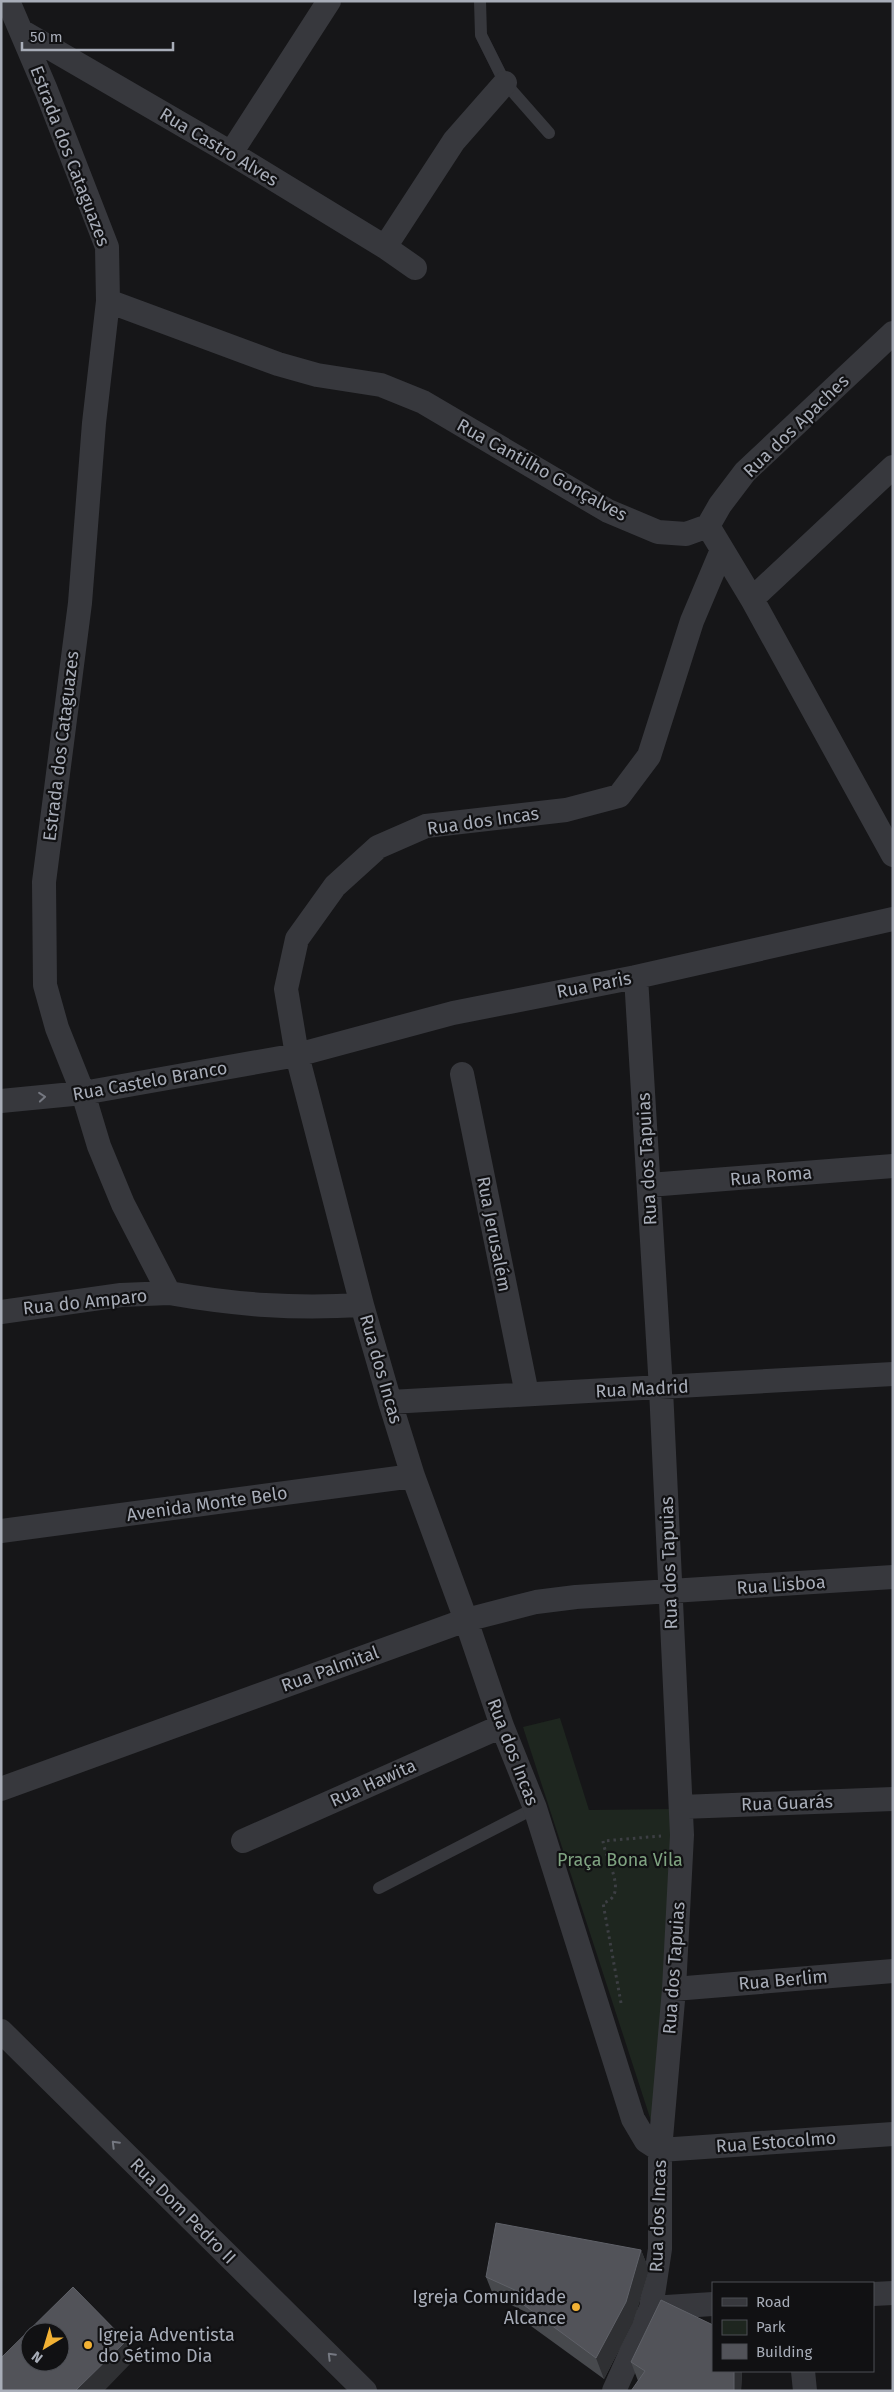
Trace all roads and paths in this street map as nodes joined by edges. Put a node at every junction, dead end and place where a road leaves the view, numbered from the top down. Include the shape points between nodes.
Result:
1 (8, 1) edge
2 (328, 1) edge
3 (480, 1) edge
4 (20, 31) junction
5 (505, 83) junction
6 (549, 134) dead end
7 (231, 153) junction
8 (385, 247) junction
9 (415, 268) dead end
10 (108, 301) junction
11 (893, 333) edge
12 (893, 467) edge
13 (708, 526) junction
14 (722, 550) junction
15 (752, 599) junction
16 (893, 854) edge
17 (893, 919) edge
18 (636, 977) junction
19 (297, 1054) junction
20 (462, 1074) dead end
21 (83, 1093) junction
22 (1, 1101) edge
23 (893, 1166) edge
24 (649, 1185) junction
25 (169, 1293) junction
26 (362, 1305) junction
27 (1, 1312) edge
28 (893, 1374) edge
29 (661, 1389) junction
30 (527, 1394) junction
31 (390, 1402) junction
32 (413, 1476) junction
33 (2, 1526) edge
34 (893, 1577) edge
35 (669, 1593) junction
36 (466, 1620) junction
37 (502, 1726) junction
38 (1, 1789) edge
39 (893, 1799) edge
40 (681, 1807) junction
41 (536, 1808) junction
42 (682, 1835) junction
43 (244, 1841) dead end
44 (379, 1888) dead end
45 (893, 1971) edge
46 (674, 1989) junction
47 (622, 2008) dead end
48 (1, 2031) edge
49 (893, 2134) edge
50 (660, 2150) junction
51 (893, 2293) edge
52 (874, 2294) edge
53 (712, 2304) edge
54 (651, 2308) junction
55 (803, 2372) edge
56 (365, 2391) edge
57 (614, 2391) edge
58 (804, 2391) edge

1 - 4 street, Estrada dos Cataguazes
2 - 7 street
3 - 5 lane via 481,36
4 - 7 street, Rua Castro Alves
4 - 10 street, Estrada dos Cataguazes via 107,247
5 - 6 lane
5 - 8 street via 454,141
7 - 8 street, Rua Castro Alves
8 - 9 street, Rua Castro Alves
10 - 13 street, Rua Cantilho Gonçalves via 278,364 317,375 381,385 423,402 608,511 658,532 686,534
10 - 21 street, Estrada dos Cataguazes via 94,423 80,603 44,882 45,984 57,1028
11 - 13 street, Rua dos Apaches via 745,472 720,504
12 - 15 street
13 - 14 street
14 - 15 street
14 - 19 street, Rua dos Incas via 692,620 649,756 619,796 566,810 426,826 378,847 335,886 297,939 286,989
15 - 16 street
17 - 18 street, Rua Paris
18 - 19 street, Rua Paris via 453,1013
18 - 24 street, Rua dos Tapuias
19 - 21 street, Rua Castelo Branco
19 - 26 street, Rua dos Incas
20 - 30 street, Rua Jerusalém
22 -> 21 street, Rua Castelo Branco
21 - 25 street, Estrada dos Cataguazes via 99,1146 123,1204
23 - 24 street, Rua Roma
24 - 29 street, Rua dos Tapuias
25 - 26 street via 273,1307
25 - 27 street, Rua do Amparo via 121,1295
26 - 31 street, Rua dos Incas
28 - 29 street, Rua Madrid
29 - 30 street, Rua Madrid
29 - 35 street, Rua dos Tapuias
30 - 31 street, Rua Madrid
31 - 32 street, Rua dos Incas
32 - 33 street, Avenida Monte Belo
32 - 36 street, Rua dos Incas
34 - 35 street, Rua Lisboa
35 - 36 street, Rua Palmital via 544,1601
35 - 40 street, Rua dos Tapuias
36 - 37 street, Rua dos Incas
36 - 38 street, Rua Palmital
37 - 41 street, Rua dos Incas
37 - 43 street, Rua Hawita
39 - 40 street, Rua Guarás
40 - 42 street, Rua dos Tapuias
41 - 44 lane
41 - 50 street, Rua dos Incas via 633,2118 646,2141
42 - 46 street, Rua dos Tapuias
42 - 47 path via 603,1841 616,1888 616,1895 611,1901 603,1903
45 - 46 street, Rua Berlim
46 - 50 street, Rua dos Tapuias
56 -> 48 street, Rua Dom Pedro II
49 - 50 street, Rua Estocolmo
50 - 54 street, Rua dos Incas via 660,2249
51 - 52 street
53 - 54 street
54 - 57 street, Rua dos Incas
55 - 58 street

